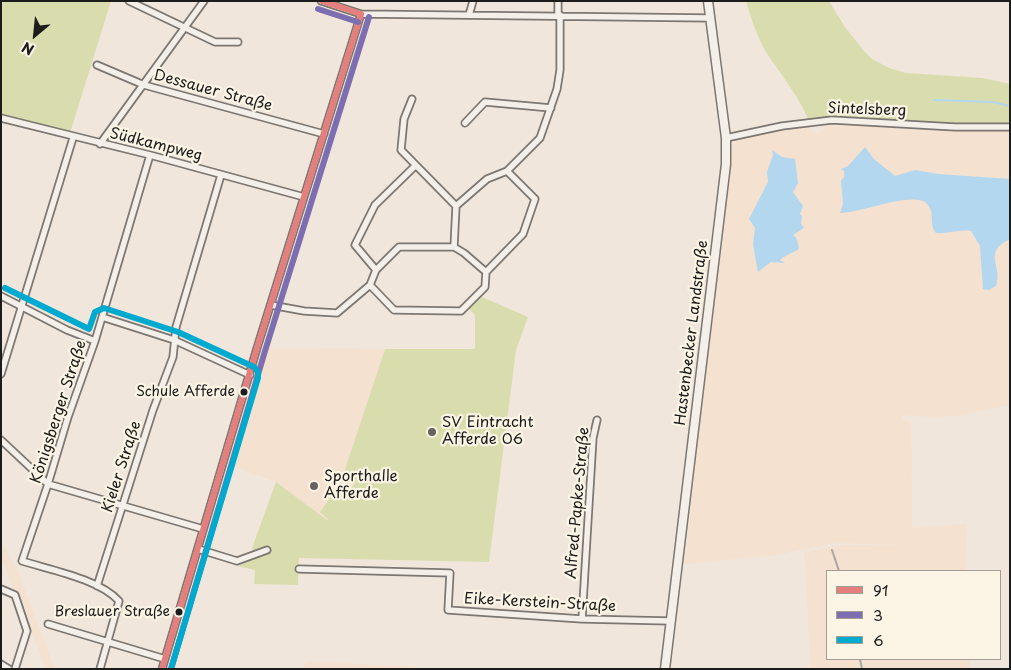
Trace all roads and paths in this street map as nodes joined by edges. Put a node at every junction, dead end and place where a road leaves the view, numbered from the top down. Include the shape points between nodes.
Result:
1 (129, 1) edge
2 (204, 1) edge
3 (320, 1) edge
4 (473, 1) edge
5 (558, 1) edge
6 (708, 1) edge
7 (137, 3) edge
8 (361, 14) junction
9 (469, 15) junction
10 (559, 15) junction
11 (710, 18) junction
12 (185, 29) junction
13 (238, 42) dead end
14 (97, 65) dead end
15 (144, 85) junction
16 (412, 99) dead end
17 (551, 108) junction
18 (1, 118) edge
19 (466, 123) dead end
20 (1010, 127) edge
21 (324, 134) junction
22 (73, 138) junction
23 (726, 138) junction
24 (100, 144) junction
25 (150, 155) junction
26 (415, 166) junction
27 (507, 171) junction
28 (221, 175) junction
29 (304, 197) junction
30 (456, 206) junction
31 (454, 247) junction
32 (376, 270) junction
33 (486, 272) junction
34 (370, 285) junction
35 (1, 296) edge
36 (271, 305) junction
37 (22, 308) junction
38 (102, 317) junction
39 (174, 340) junction
40 (95, 341) junction
41 (1, 374) edge
42 (250, 375) junction
43 (597, 420) dead end
44 (1, 440) edge
45 (48, 484) junction
46 (122, 506) junction
47 (203, 529) junction
48 (198, 549) junction
49 (267, 550) dead end
50 (299, 569) dead end
51 (97, 586) junction
52 (1, 589) edge
53 (582, 619) junction
54 (670, 621) junction
55 (48, 624) dead end
56 (108, 642) junction
57 (165, 660) junction
58 (1, 664) edge
59 (9, 669) edge
60 (15, 669) edge
61 (100, 669) edge
62 (162, 669) edge
63 (665, 669) edge

1 - 7 street
2 - 12 street
3 - 8 street
4 - 9 street
5 - 10 street
6 - 11 main road, Hastenbecker Landstraße
7 - 12 street
8 - 9 street
8 - 21 street
9 - 10 street
10 - 11 street
10 - 17 street via 560,70
11 - 23 main road, Hastenbecker Landstraße
12 - 13 street via 215,42
12 - 15 street
14 - 15 street, Dessauer Straße
15 - 21 street, Dessauer Straße
15 - 24 street
16 - 26 street via 404,119 401,150
17 - 19 street via 485,102
17 - 27 street via 540,138
18 - 22 street, Südkampweg
20 - 23 street, Sintelsberg via 832,120
21 - 29 street
22 - 24 street, Südkampweg
22 - 37 street
23 - 54 main road, Hastenbecker Landstraße via 723,191
24 - 25 street, Südkampweg
25 - 28 street, Südkampweg
25 - 38 street, Königsberger Straße
26 - 30 street
26 - 32 street via 375,205 355,245
27 - 30 street via 487,180
27 - 33 street via 535,199 523,234
28 - 29 street, Südkampweg
28 - 39 street, Kieler Straße
29 - 36 street
30 - 31 street
31 - 32 street via 399,247
31 - 33 street
32 - 34 street
33 - 34 street via 485,287 461,311 394,310
34 - 36 street via 338,313
35 - 37 street
36 - 42 street
37 - 40 street
37 - 41 street
38 - 39 street
38 - 40 street, Königsberger Straße
39 - 42 street
39 - 46 street, Kieler Straße via 173,357
40 - 45 street, Königsberger Straße
42 - 47 street
43 - 53 street, Alfred-Papke-Straße via 593,438
44 - 45 street
45 - 46 street
45 - 51 street, Königsberger Straße via 22,561
46 - 47 street
46 - 51 street, Kieler Straße
47 - 48 street
48 - 49 street via 237,560
48 - 57 street
50 - 53 street, Eike-Kerstein-Straße via 450,573 448,610
51 - 56 street via 111,592 119,602
52 - 60 street via 15,596 27,631
53 - 54 street, Eike-Kerstein-Straße
54 - 63 main road, Hastenbecker Landstraße
55 - 56 street
56 - 57 street
56 - 61 street
57 - 62 street
58 - 59 street

